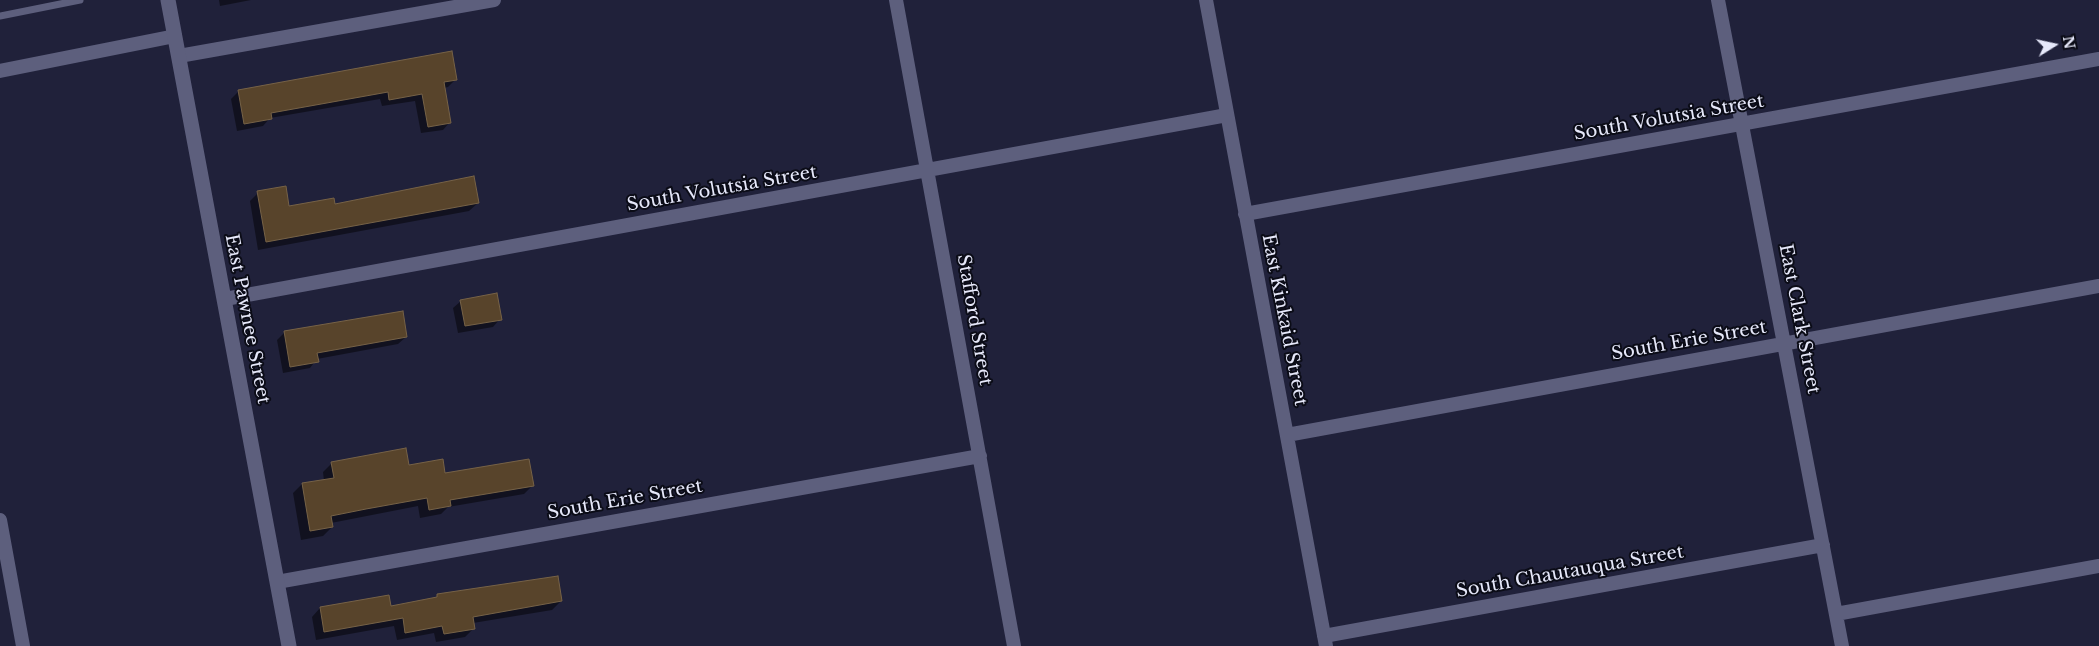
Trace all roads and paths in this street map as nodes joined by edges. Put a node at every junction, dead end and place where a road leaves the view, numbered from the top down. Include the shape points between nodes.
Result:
1 (80, 0) edge
2 (168, 0) edge
3 (494, 0) edge
4 (896, 0) edge
5 (1206, 0) edge
6 (1718, 0) edge
7 (433, 5) edge
8 (0, 16) edge
9 (175, 36) junction
10 (179, 56) junction
11 (2099, 59) edge
12 (0, 71) edge
13 (1227, 116) junction
14 (1742, 124) junction
15 (927, 170) junction
16 (1245, 214) junction
17 (2099, 286) edge
18 (224, 299) junction
19 (1785, 343) junction
20 (1287, 435) junction
21 (980, 456) junction
22 (0, 520) edge
23 (1823, 545) junction
24 (2099, 566) edge
25 (277, 582) junction
26 (1836, 614) junction
27 (1325, 641) edge
28 (23, 646) edge
29 (289, 646) edge
30 (1014, 646) edge
31 (1842, 646) edge

1 - 8 lane
2 - 9 main road, East Pawnee Street
3 - 7 street
4 - 15 street, Stafford Street
5 - 13 street, East Kinkaid Street
6 - 14 street, East Clark Street
7 - 10 street
9 - 10 main road, East Pawnee Street
9 - 12 street
10 - 18 main road, East Pawnee Street
11 - 14 street, South Volutsia Street
13 - 15 street, South Volutsia Street
13 - 16 street, East Kinkaid Street
14 - 16 street, South Volutsia Street
14 - 19 street, East Clark Street
15 - 18 street, South Volutsia Street
15 - 21 street, Stafford Street
16 - 20 street, East Kinkaid Street
17 - 19 street, South Erie Street
18 - 25 main road, East Pawnee Street
19 - 20 street, South Erie Street
19 - 23 street, East Clark Street
20 - 27 street, East Kinkaid Street
21 - 25 street, South Erie Street
21 - 30 street, Stafford Street
22 - 28 street
23 - 26 street, East Clark Street
23 - 27 street, South Chautauqua Street
24 - 26 street
25 - 29 main road, East Pawnee Street
26 - 31 street, East Clark Street

